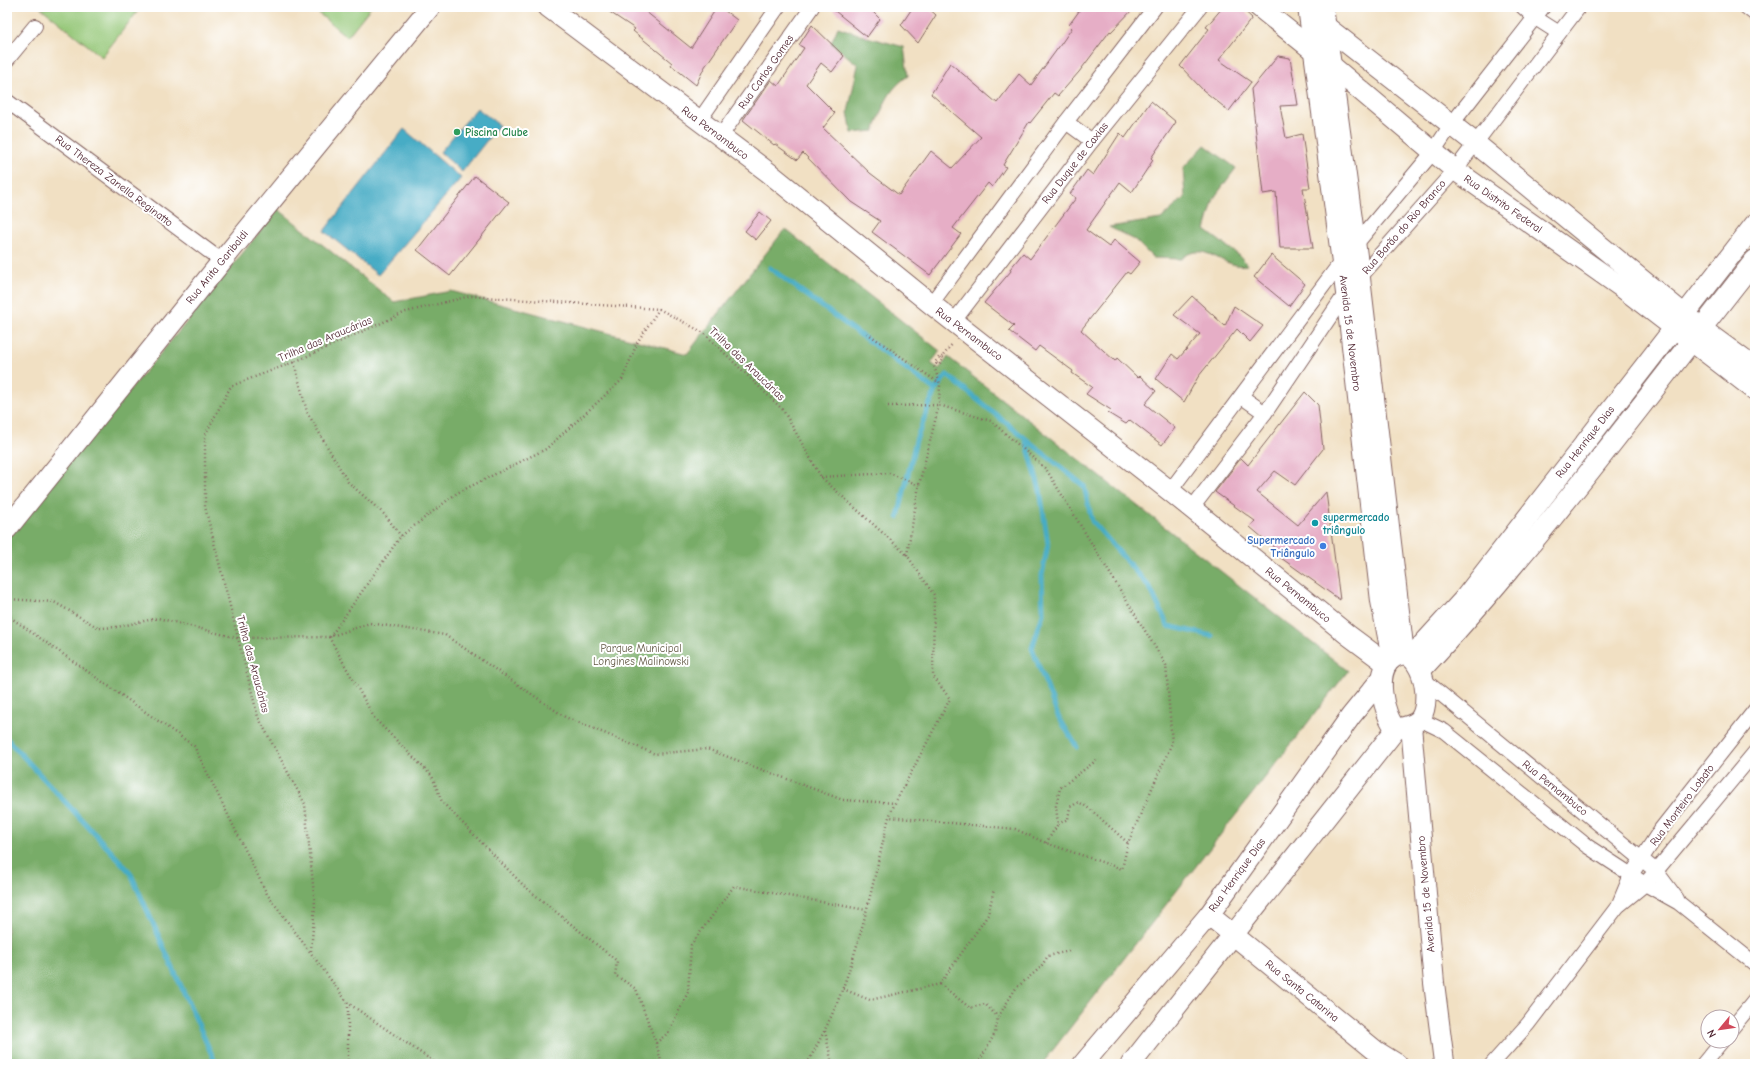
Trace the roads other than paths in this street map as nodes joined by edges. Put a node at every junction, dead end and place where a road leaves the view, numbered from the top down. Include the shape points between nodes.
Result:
1 (430, 7) edge
2 (548, 7) edge
3 (778, 7) edge
4 (812, 7) edge
5 (1155, 7) edge
6 (1200, 7) edge
7 (1259, 7) edge
8 (1523, 7) edge
9 (1579, 7) edge
10 (1313, 12) edge
11 (1539, 12) edge
12 (35, 26) dead end
13 (1559, 33) junction
14 (1314, 51) junction
15 (7, 60) edge
16 (1332, 67) junction
17 (7, 101) edge
18 (699, 121) junction
19 (1066, 122) junction
20 (1451, 125) junction
21 (720, 137) junction
22 (1092, 141) junction
23 (1476, 143) junction
24 (1433, 152) junction
25 (1455, 170) junction
26 (1755, 224) edge
27 (1354, 246) junction
28 (1755, 260) edge
29 (222, 262) junction
30 (1341, 262) junction
31 (1360, 278) junction
32 (1346, 293) junction
33 (931, 304) junction
34 (954, 321) junction
35 (1679, 321) junction
36 (1698, 335) junction
37 (1755, 368) edge
38 (1755, 390) edge
39 (1242, 397) junction
40 (1265, 413) junction
41 (1170, 490) junction
42 (1192, 508) junction
43 (7, 529) edge
44 (1403, 666) junction
45 (1755, 710) edge
46 (1408, 725) junction
47 (1755, 752) edge
48 (1641, 860) junction
49 (1656, 871) junction
50 (1631, 875) junction
51 (1645, 884) junction
52 (1679, 902) junction
53 (1618, 906) junction
54 (1209, 915) junction
55 (1234, 935) junction
56 (1755, 964) edge
57 (1755, 1000) edge
58 (1740, 1018) edge
59 (1715, 1049) edge
60 (1447, 1063) edge
61 (1083, 1064) edge
62 (1131, 1064) edge
63 (1397, 1064) edge
64 (1492, 1064) edge
65 (1703, 1064) edge

1 - 29 street, Rua Anita Garibaldi
2 - 18 street, Rua Pernambuco
3 - 18 street
4 - 21 street, Rua Carlos Gomes
5 - 19 street
6 - 22 street, Rua Duque de Caxias
7 - 14 street, Rua Distrito Federal
8 - 11 street
9 - 13 street, Rua Barão do Rio Branco
10 - 14 street, Avenida 15 de Novembro
10 - 16 street, Avenida 15 de Novembro
10 - 20 street, Rua Distrito Federal
11 - 13 street
11 - 20 street
12 - 15 street
13 - 23 street, Rua Barão do Rio Branco
14 - 16 street, Rua Distrito Federal
14 - 30 street, Avenida 15 de Novembro
16 - 24 street, Rua Distrito Federal
16 - 27 street, Avenida 15 de Novembro
17 - 29 street, Rua Thereza Zanella Reginatto
18 - 21 street, Rua Pernambuco
19 - 22 street
19 - 33 street
20 - 23 street, Rua Distrito Federal
20 - 24 street
21 - 33 street, Rua Pernambuco via 768,172
22 - 34 street, Rua Duque de Caxias
23 - 25 street, Rua Barão do Rio Branco
23 - 35 street, Rua Distrito Federal
24 - 25 street, Rua Distrito Federal
24 - 27 street
25 - 31 street, Rua Barão do Rio Branco
25 - 35 street, Rua Distrito Federal via 1624,289
26 - 35 street, Rua Henrique Dias
27 - 30 street
27 - 31 street, Avenida 15 de Novembro
28 - 36 street, Rua Henrique Dias
29 - 43 street, Rua Anita Garibaldi
30 - 32 street, Avenida 15 de Novembro
30 - 39 street
31 - 32 street, Rua Barão do Rio Branco
31 - 44 street, Avenida 15 de Novembro
32 - 40 street, Rua Barão do Rio Branco
32 - 44 street, Avenida 15 de Novembro via 1381,601
33 - 34 street, Rua Pernambuco
34 - 41 street, Rua Pernambuco
35 - 36 street, Rua Distrito Federal
35 - 44 street, Rua Henrique Dias via 1464,599
36 - 37 street, Rua Distrito Federal
36 - 38 street, Rua Distrito Federal
36 - 44 street, Rua Henrique Dias via 1477,610
39 - 40 street
39 - 41 street
40 - 42 street, Rua Barão do Rio Branco
41 - 42 street, Rua Pernambuco
42 - 44 street, Rua Pernambuco via 1348,635
44 - 46 street, Avenida 15 de Novembro via 1424,708
44 - 46 street, Avenida 15 de Novembro via 1383,700 1389,722
44 - 48 street, Rua Pernambuco
44 - 54 street, Rua Henrique Dias via 1351,716
45 - 48 street, Rua Monteiro Lobato via 1661,829
46 - 50 street, Rua Pernambuco via 1444,731 1587,846
46 - 55 street
46 - 60 street, Avenida 15 de Novembro via 1434,983
47 - 49 street, Rua Monteiro Lobato
48 - 49 street, Rua Pernambuco
48 - 50 street, Rua Monteiro Lobato
49 - 51 street, Rua Monteiro Lobato
49 - 52 street, Rua Pernambuco
50 - 51 street, Rua Pernambuco
50 - 53 street, Rua Monteiro Lobato
51 - 52 street, Rua Pernambuco
51 - 53 street, Rua Monteiro Lobato
52 - 56 street, Rua Pernambuco
53 - 64 street, Rua Monteiro Lobato via 1528,1024
54 - 55 street, Rua Santa Catarina
54 - 61 street, Rua Henrique Dias
55 - 62 street
55 - 63 street, Rua Santa Catarina via 1376,1051
57 - 58 street
59 - 65 street

